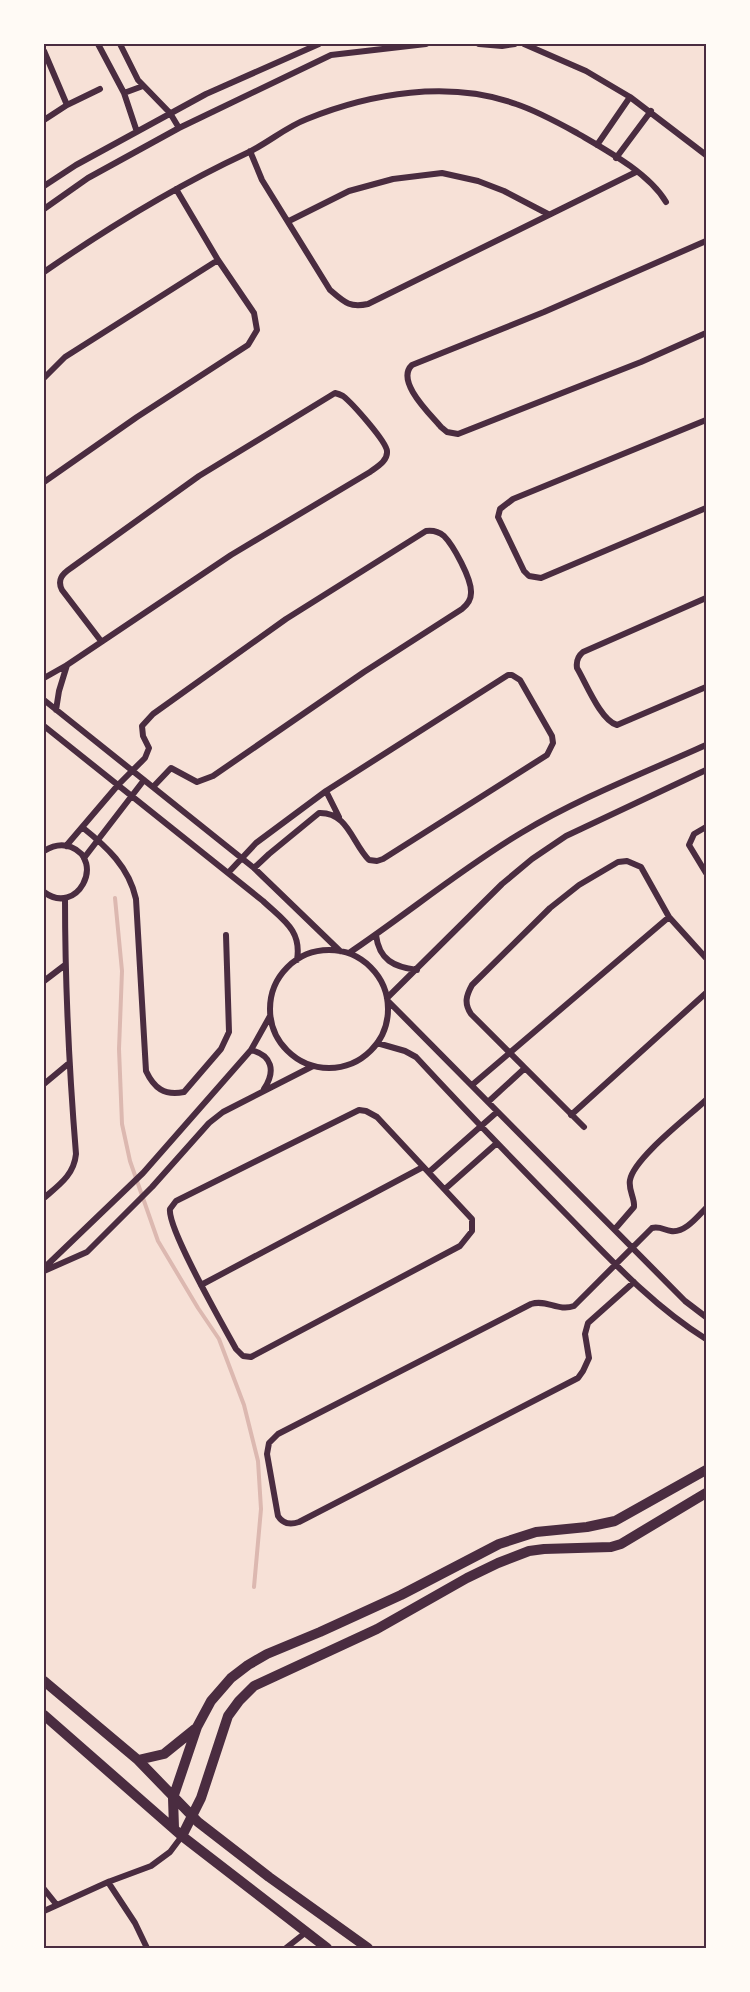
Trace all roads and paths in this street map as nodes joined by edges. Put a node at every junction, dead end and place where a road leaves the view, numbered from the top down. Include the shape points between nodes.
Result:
1 (98, 44) edge
2 (120, 44) edge
3 (319, 44) edge
4 (426, 44) edge
5 (479, 44) edge
6 (515, 44) edge
7 (524, 44) edge
8 (44, 51) edge
9 (143, 86) junction
10 (100, 89) dead end
11 (124, 93) junction
12 (630, 97) junction
13 (67, 105) junction
14 (651, 111) junction
15 (170, 113) junction
16 (44, 120) edge
17 (179, 128) junction
18 (137, 132) junction
19 (597, 145) junction
20 (250, 151) junction
21 (706, 155) edge
22 (616, 158) junction
23 (636, 172) junction
24 (44, 186) edge
25 (176, 189) junction
26 (666, 202) dead end
27 (44, 209) edge
28 (548, 214) junction
29 (289, 221) junction
30 (706, 241) edge
31 (218, 260) junction
32 (44, 272) edge
33 (706, 333) edge
34 (44, 378) edge
35 (706, 420) edge
36 (44, 482) edge
37 (706, 508) edge
38 (706, 598) edge
39 (101, 641) junction
40 (67, 665) junction
41 (44, 678) edge
42 (706, 687) edge
43 (44, 699) edge
44 (56, 710) junction
45 (44, 726) edge
46 (706, 745) edge
47 (132, 770) junction
48 (706, 770) edge
49 (144, 780) junction
50 (118, 785) junction
51 (153, 787) junction
52 (326, 791) junction
53 (131, 796) junction
54 (339, 817) junction
55 (82, 827) junction
56 (706, 827) edge
57 (97, 839) junction
58 (66, 846) junction
59 (44, 850) edge
60 (242, 857) junction
61 (84, 858) junction
62 (254, 868) junction
63 (228, 873) junction
64 (706, 873) edge
65 (44, 892) edge
66 (65, 898) junction
67 (669, 917) junction
68 (226, 935) dead end
69 (376, 935) junction
70 (340, 951) junction
71 (349, 953) junction
72 (706, 958) edge
73 (297, 960) junction
74 (65, 964) junction
75 (417, 970) junction
76 (44, 981) edge
77 (706, 993) edge
78 (387, 1000) junction
79 (270, 1015) junction
80 (377, 1043) junction
81 (251, 1050) junction
82 (510, 1052) junction
83 (68, 1064) junction
84 (313, 1066) junction
85 (525, 1068) junction
86 (44, 1084) edge
87 (472, 1085) junction
88 (264, 1089) junction
89 (706, 1100) edge
90 (488, 1102) junction
91 (496, 1112) junction
92 (571, 1115) junction
93 (480, 1127) junction
94 (584, 1127) dead end
95 (497, 1143) junction
96 (423, 1167) junction
97 (429, 1172) junction
98 (445, 1189) junction
99 (44, 1198) edge
100 (706, 1208) edge
101 (615, 1229) junction
102 (633, 1249) junction
103 (617, 1265) junction
104 (44, 1269) edge
105 (634, 1282) junction
106 (201, 1285) junction
107 (706, 1317) edge
108 (706, 1339) edge
109 (706, 1470) edge
110 (706, 1493) edge
111 (44, 1681) edge
112 (44, 1715) edge
113 (197, 1727) junction
114 (138, 1760) junction
115 (173, 1798) junction
116 (193, 1817) junction
117 (178, 1832) junction
118 (108, 1882) junction
119 (44, 1889) edge
120 (56, 1905) junction
121 (44, 1911) edge
122 (305, 1933) junction
123 (320, 1947) edge
124 (147, 1948) edge
125 (286, 1948) edge
126 (368, 1948) edge

1 - 11 street
2 - 9 street
3 - 15 street
4 - 17 street via 331,55
5 - 6 street
7 - 12 street via 586,71
8 - 13 street
9 - 11 street
9 - 15 street
10 - 13 street
11 - 18 street
12 - 14 street
12 - 19 street
13 - 16 street
14 - 21 street
14 - 22 street
15 - 17 street
15 - 18 street
17 - 27 street via 88,178
18 - 24 street
19 - 20 street via 515,104 483,95 442,92 394,94 338,107 304,120
19 - 22 street
20 - 25 street
20 - 29 street via 262,180
22 - 23 street
23 - 26 street via 659,190
23 - 28 street
25 - 31 street
25 - 32 street via 102,231
28 - 29 street via 504,191 442,173 393,179 349,191
28 - 29 street via 357,306 345,303 330,290
30 - 33 street via 412,365 406,376 410,388 441,427 458,434
31 - 34 street via 65,357
31 - 36 street via 254,313 257,330 248,345
35 - 37 street via 513,499 504,504 498,517 524,571 541,578
38 - 42 street via 583,652 577,663 603,714 617,725
39 - 39 street via 231,555 382,464 387,451 383,442 344,397 331,394 200,476 60,578 62,591
39 - 40 street
40 - 41 street
40 - 44 street
43 - 44 street
44 - 47 street
45 - 50 street
46 - 69 street via 522,832
47 - 49 street
47 - 50 street
47 - 51 street via 148,753 142,726 153,714 286,619 426,531 444,537 464,569 471,589 470,600 462,609 213,776 197,782 171,768
48 - 75 street via 566,836 532,859
49 - 51 street
49 - 53 street
50 - 53 street
50 - 55 street
51 - 60 street
52 - 54 street
52 - 54 street via 508,675 520,680 552,736 548,756 383,860 366,857
52 - 60 street
53 - 57 street
53 - 63 street
54 - 62 street via 315,815
55 - 57 street
55 - 58 street
56 - 64 street via 694,834 689,845
57 - 61 street
57 - 68 street via 116,858 136,899 146,1071 158,1089 184,1092 226,1041
58 - 59 street
58 - 61 street
60 - 62 street
60 - 63 street
61 - 66 street via 87,869 83,885
62 - 70 street
63 - 73 street via 290,926 299,944
65 - 66 street
66 - 74 street
67 - 72 street
67 - 82 street
67 - 82 street via 640,867 627,861 618,862 579,885 550,908 467,994 471,1014
69 - 71 street
69 - 75 street via 386,961
70 - 71 street
70 - 73 street via 322,950
71 - 78 street via 374,971
73 - 79 street via 276,984
74 - 76 street
74 - 83 street
75 - 78 street
77 - 92 street
78 - 80 street via 385,1028
78 - 87 street
79 - 81 street
79 - 84 street via 274,1030 292,1056
80 - 84 street via 346,1066
80 - 93 street via 416,1057
81 - 88 street via 265,1055 271,1065 271,1077
81 - 104 street via 143,1173
82 - 85 street
82 - 87 street
83 - 86 street
83 - 99 street via 75,1165 68,1177
84 - 88 street
85 - 90 street
85 - 92 street
87 - 90 street
88 - 104 street via 209,1123 87,1252
89 - 101 street via 638,1163 629,1182 634,1207
90 - 91 street
91 - 93 street
91 - 101 street
92 - 94 street
93 - 95 street
93 - 97 street
95 - 98 street
95 - 103 street
96 - 97 street
96 - 106 street
96 - 106 street via 377,1117 366,1111 352,1112 176,1201 170,1209 171,1222
97 - 98 street
98 - 106 street via 472,1219 472,1232 460,1246 251,1357 236,1349
100 - 102 street via 682,1231 652,1228
101 - 102 street
102 - 103 street
102 - 107 street
103 - 105 street
103 - 105 street via 574,1306 558,1309 544,1302 531,1304 278,1434 269,1443 267,1454 278,1516 292,1524 309,1517 578,1378 589,1358 586,1327
105 - 108 street via 686,1327
109 - 113 main road via 615,1521 536,1532 499,1544 401,1595 267,1654 231,1678 211,1701
110 - 116 main road via 621,1544 529,1551 498,1563 377,1629 254,1686 228,1716
111 - 114 main road
112 - 117 main road
113 - 114 main road via 164,1754
113 - 115 main road
114 - 115 main road
115 - 116 main road
115 - 117 main road
116 - 117 main road
116 - 126 main road
117 - 118 street via 170,1852 151,1866
117 - 122 main road
118 - 120 street
118 - 124 street
119 - 120 street
120 - 121 street
122 - 123 main road
122 - 125 street

